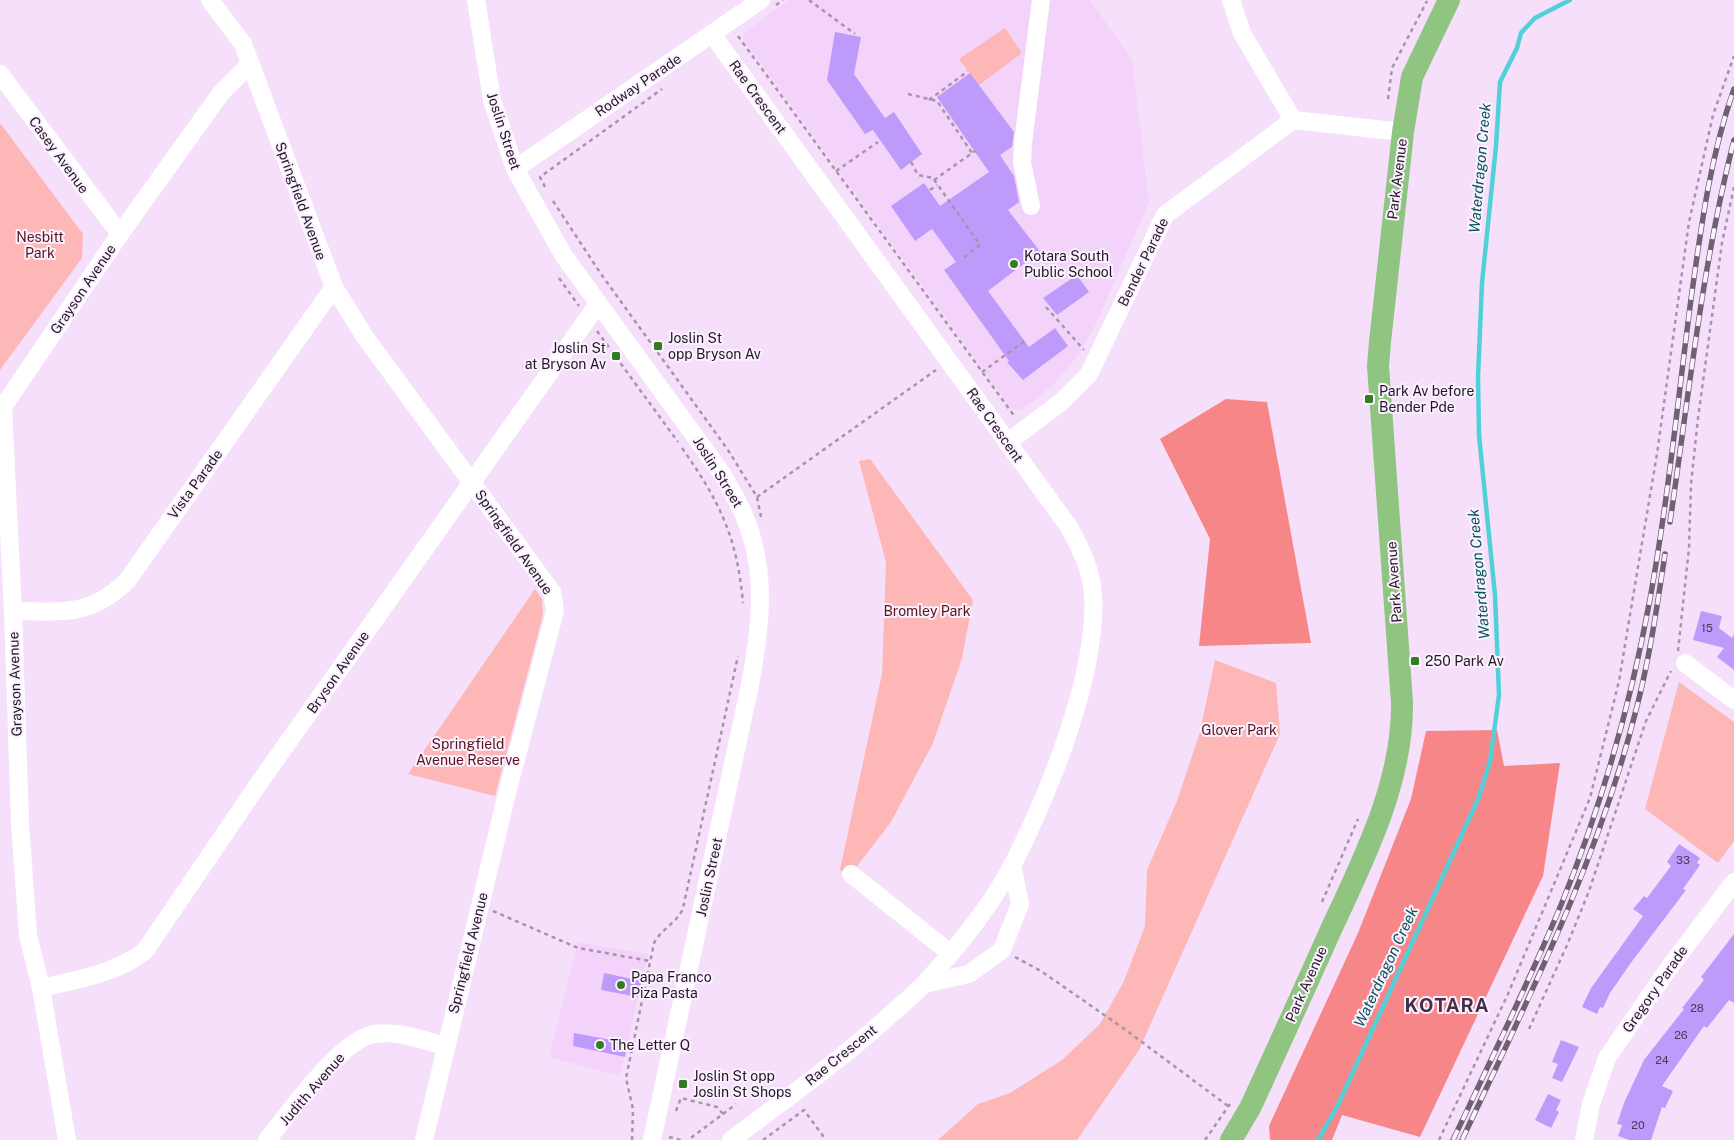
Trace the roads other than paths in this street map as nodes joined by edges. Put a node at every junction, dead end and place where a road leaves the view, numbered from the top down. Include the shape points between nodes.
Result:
1 (210, 0) edge
2 (476, 0) edge
3 (761, 0) edge
4 (1041, 0) edge
5 (1231, 0) edge
6 (1449, 0) edge
7 (712, 34) junction
8 (250, 64) junction
9 (0, 74) edge
10 (1293, 120) junction
11 (1403, 132) junction
12 (515, 169) junction
13 (1031, 206) dead end
14 (120, 234) junction
15 (334, 287) junction
16 (598, 304) junction
17 (1007, 442) junction
18 (471, 482) junction
19 (8, 609) edge
20 (1681, 661) road end
21 (1734, 700) edge
22 (1012, 865) junction
23 (851, 874) dead end
24 (1734, 882) edge
25 (950, 953) junction
26 (924, 984) junction
27 (42, 988) junction
28 (446, 1046) junction
29 (1590, 1104) junction
30 (662, 1137) edge
31 (67, 1140) edge
32 (267, 1140) edge
33 (424, 1140) edge
34 (731, 1140) edge
35 (1231, 1140) edge
36 (1572, 1140) edge
37 (1584, 1140) edge

1 - 8 street, Springfield Avenue via 243,44
2 - 12 street, Joslin Street via 492,100
3 - 7 street, Rodway Parade
4 - 13 street via 1022,162
5 - 10 street via 1242,33
6 - 11 main road, Park Avenue via 1416,65
7 - 12 street, Rodway Parade
7 - 17 street, Rae Crescent
8 - 14 street, Grayson Avenue via 221,93
8 - 15 street, Springfield Avenue
9 - 14 street, Casey Avenue
10 - 11 street
10 - 17 street, Bender Parade via 1166,215 1089,374 1061,402
11 - 35 main road, Park Avenue via 1378,366 1401,677 1401,728 1386,801 1375,828 1250,1108
12 - 16 street, Joslin Street via 546,227
14 - 19 street, Grayson Avenue via 3,407
15 - 18 street, Springfield Avenue via 365,337
15 - 19 street, Vista Parade via 127,581 111,596 93,606 73,611
16 - 18 street, Bryson Avenue
16 - 30 street, Joslin Street via 723,475 743,512 755,549 761,586 758,637 750,685
17 - 22 street, Rae Crescent via 1069,527 1086,559 1093,593 1093,620 1082,686 1062,752
18 - 27 street, Bryson Avenue via 145,951 116,969
18 - 28 street, Springfield Avenue via 552,592 555,611
19 - 27 street, Grayson Avenue via 28,935
20 - 21 street
22 - 25 street, Rae Crescent via 970,929
22 - 26 street, Rae Crescent via 1020,904 1002,950 969,974
23 - 25 street
24 - 29 street, Gregory Parade via 1607,1058
25 - 26 street, Rae Crescent
26 - 34 street, Rae Crescent via 834,1064
27 - 31 street, Grayson Avenue
28 - 32 street, Judith Avenue via 391,1033 363,1037 326,1069
28 - 33 street, Springfield Avenue
29 - 36 street, Gregory Parade
29 - 37 street, Gregory Parade

